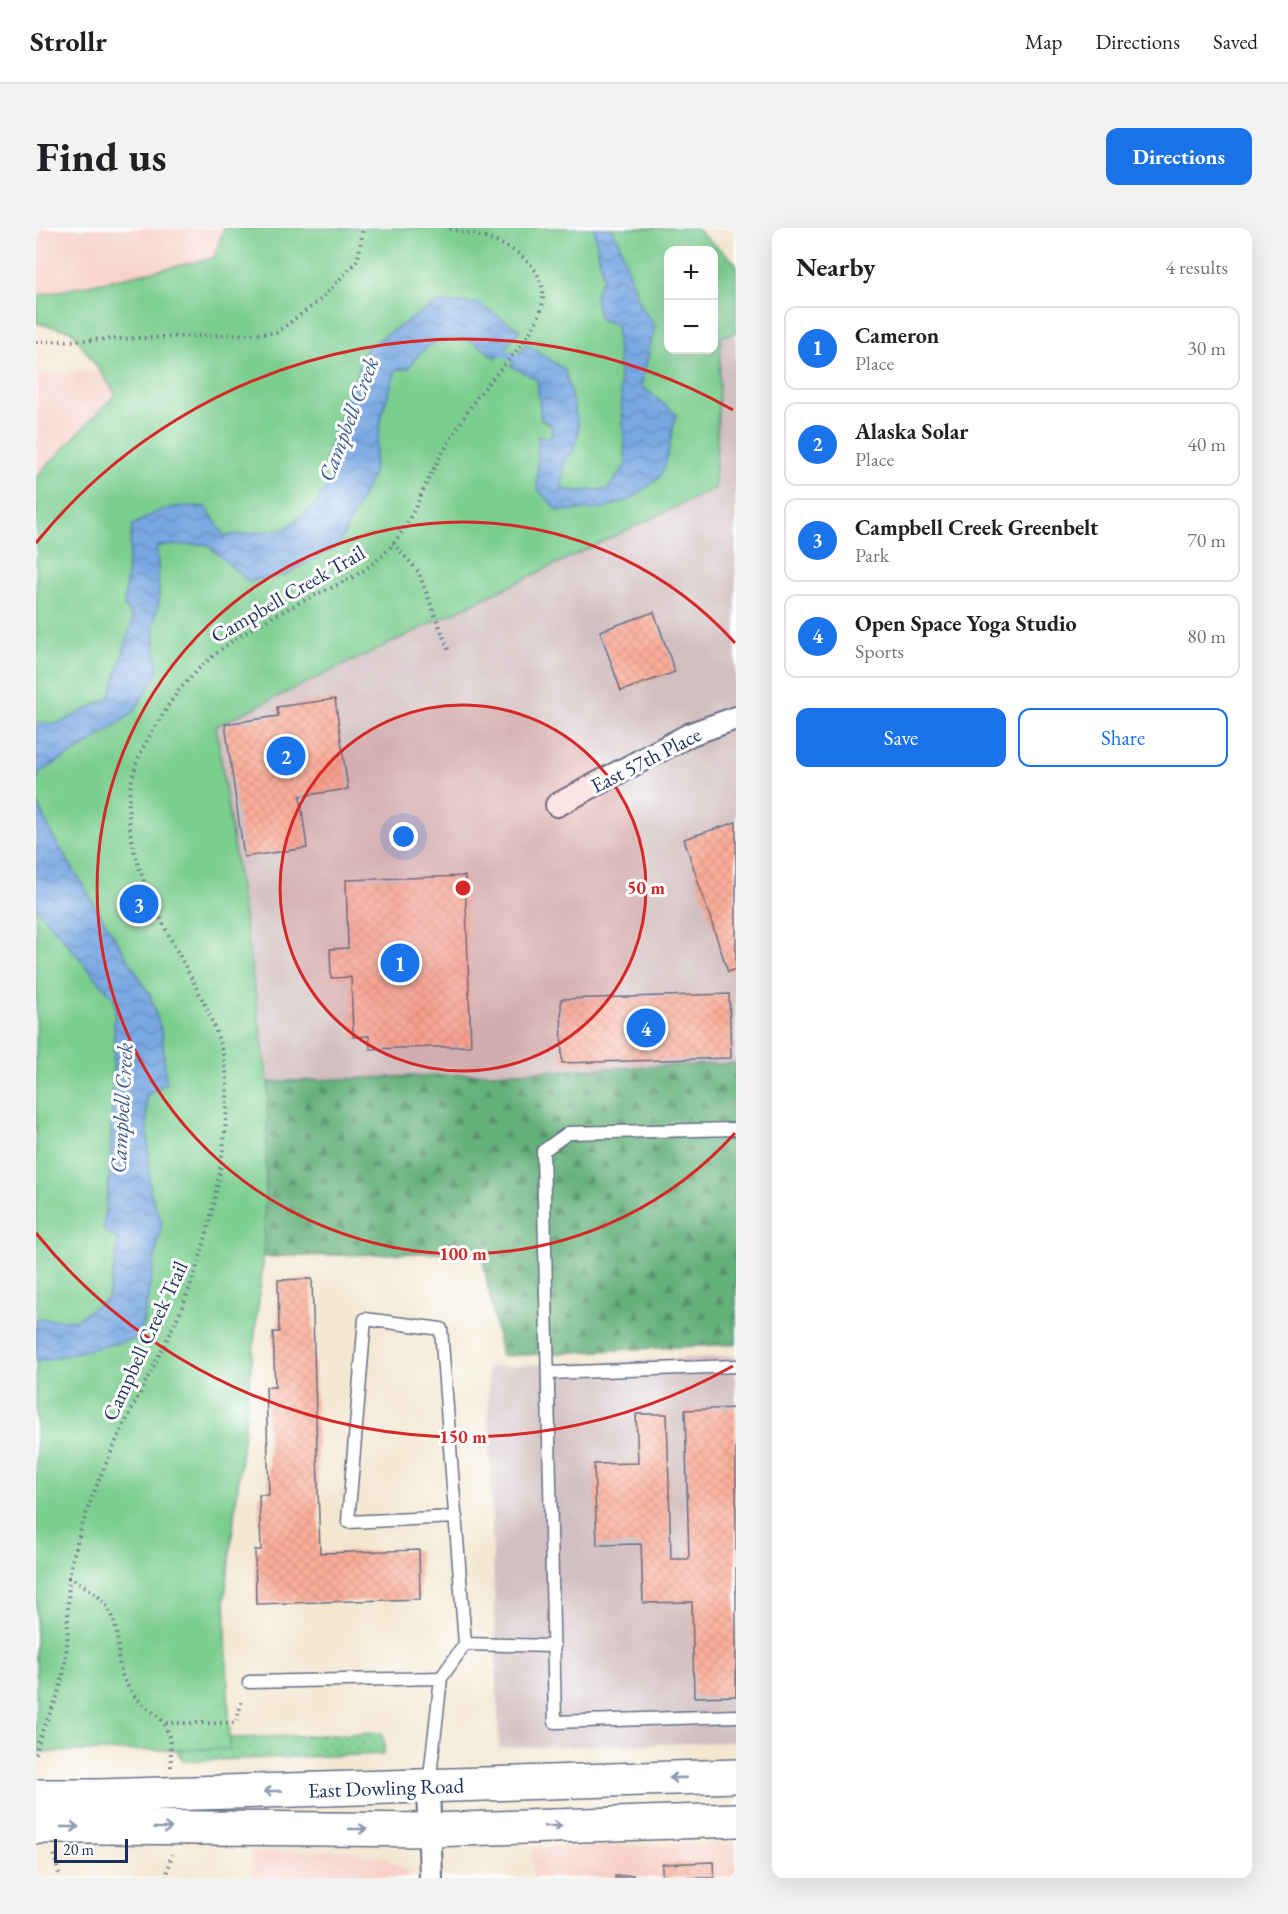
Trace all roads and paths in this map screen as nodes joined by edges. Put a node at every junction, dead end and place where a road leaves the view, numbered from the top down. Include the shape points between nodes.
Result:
1 (363, 228) edge
2 (447, 228) edge
3 (36, 342) edge
4 (393, 543) junction
5 (449, 651) dead end
6 (736, 718) edge
7 (557, 806) dead end
8 (736, 1129) edge
9 (736, 1366) edge
10 (548, 1373) junction
11 (456, 1517) junction
12 (69, 1577) junction
13 (465, 1644) junction
14 (554, 1646) junction
15 (441, 1678) junction
16 (249, 1682) joint
17 (736, 1716) edge
18 (166, 1723) junction
19 (36, 1754) edge
20 (171, 1767) dead end
21 (736, 1776) edge
22 (428, 1787) junction
23 (36, 1796) edge
24 (736, 1820) edge
25 (430, 1830) junction
26 (45, 1840) edge
27 (173, 1850) dead end
28 (60, 1878) edge
29 (166, 1878) edge
30 (431, 1878) edge

1 - 3 path via 358,260 320,300 276,333
2 - 4 path, Campbell Creek Trail via 515,250 536,270 543,291 542,311 455,430
4 - 5 path via 418,571
4 - 12 path, Campbell Creek Trail via 379,559 354,575 215,651 170,703 132,775 127,815 132,847 219,1041 227,1080 225,1114 208,1232 197,1269 109,1453 76,1538
6 - 7 street, East 57th Place via 691,734
8 - 10 lane via 568,1133 543,1151
9 - 10 lane
10 - 14 lane
11 - 11 lane via 348,1522 365,1319 441,1329
11 - 13 lane
12 - 18 path via 95,1591 109,1607 126,1682
12 - 19 path, Campbell Creek Trail via 60,1688 38,1738
13 - 14 lane
13 - 15 lane
14 - 17 lane via 555,1722
15 - 16 lane
15 - 22 lane
16 - 18 path via 242,1681 236,1723
18 - 20 path via 172,1748
21 -> 22 main road, East Dowling Road
22 -> 23 main road, East Dowling Road, bridge
22 - 25 street
25 -> 24 main road, East Dowling Road
26 -> 25 main road, East Dowling Road, bridge via 105,1827
25 - 30 street
26 - 28 path
27 - 29 path

